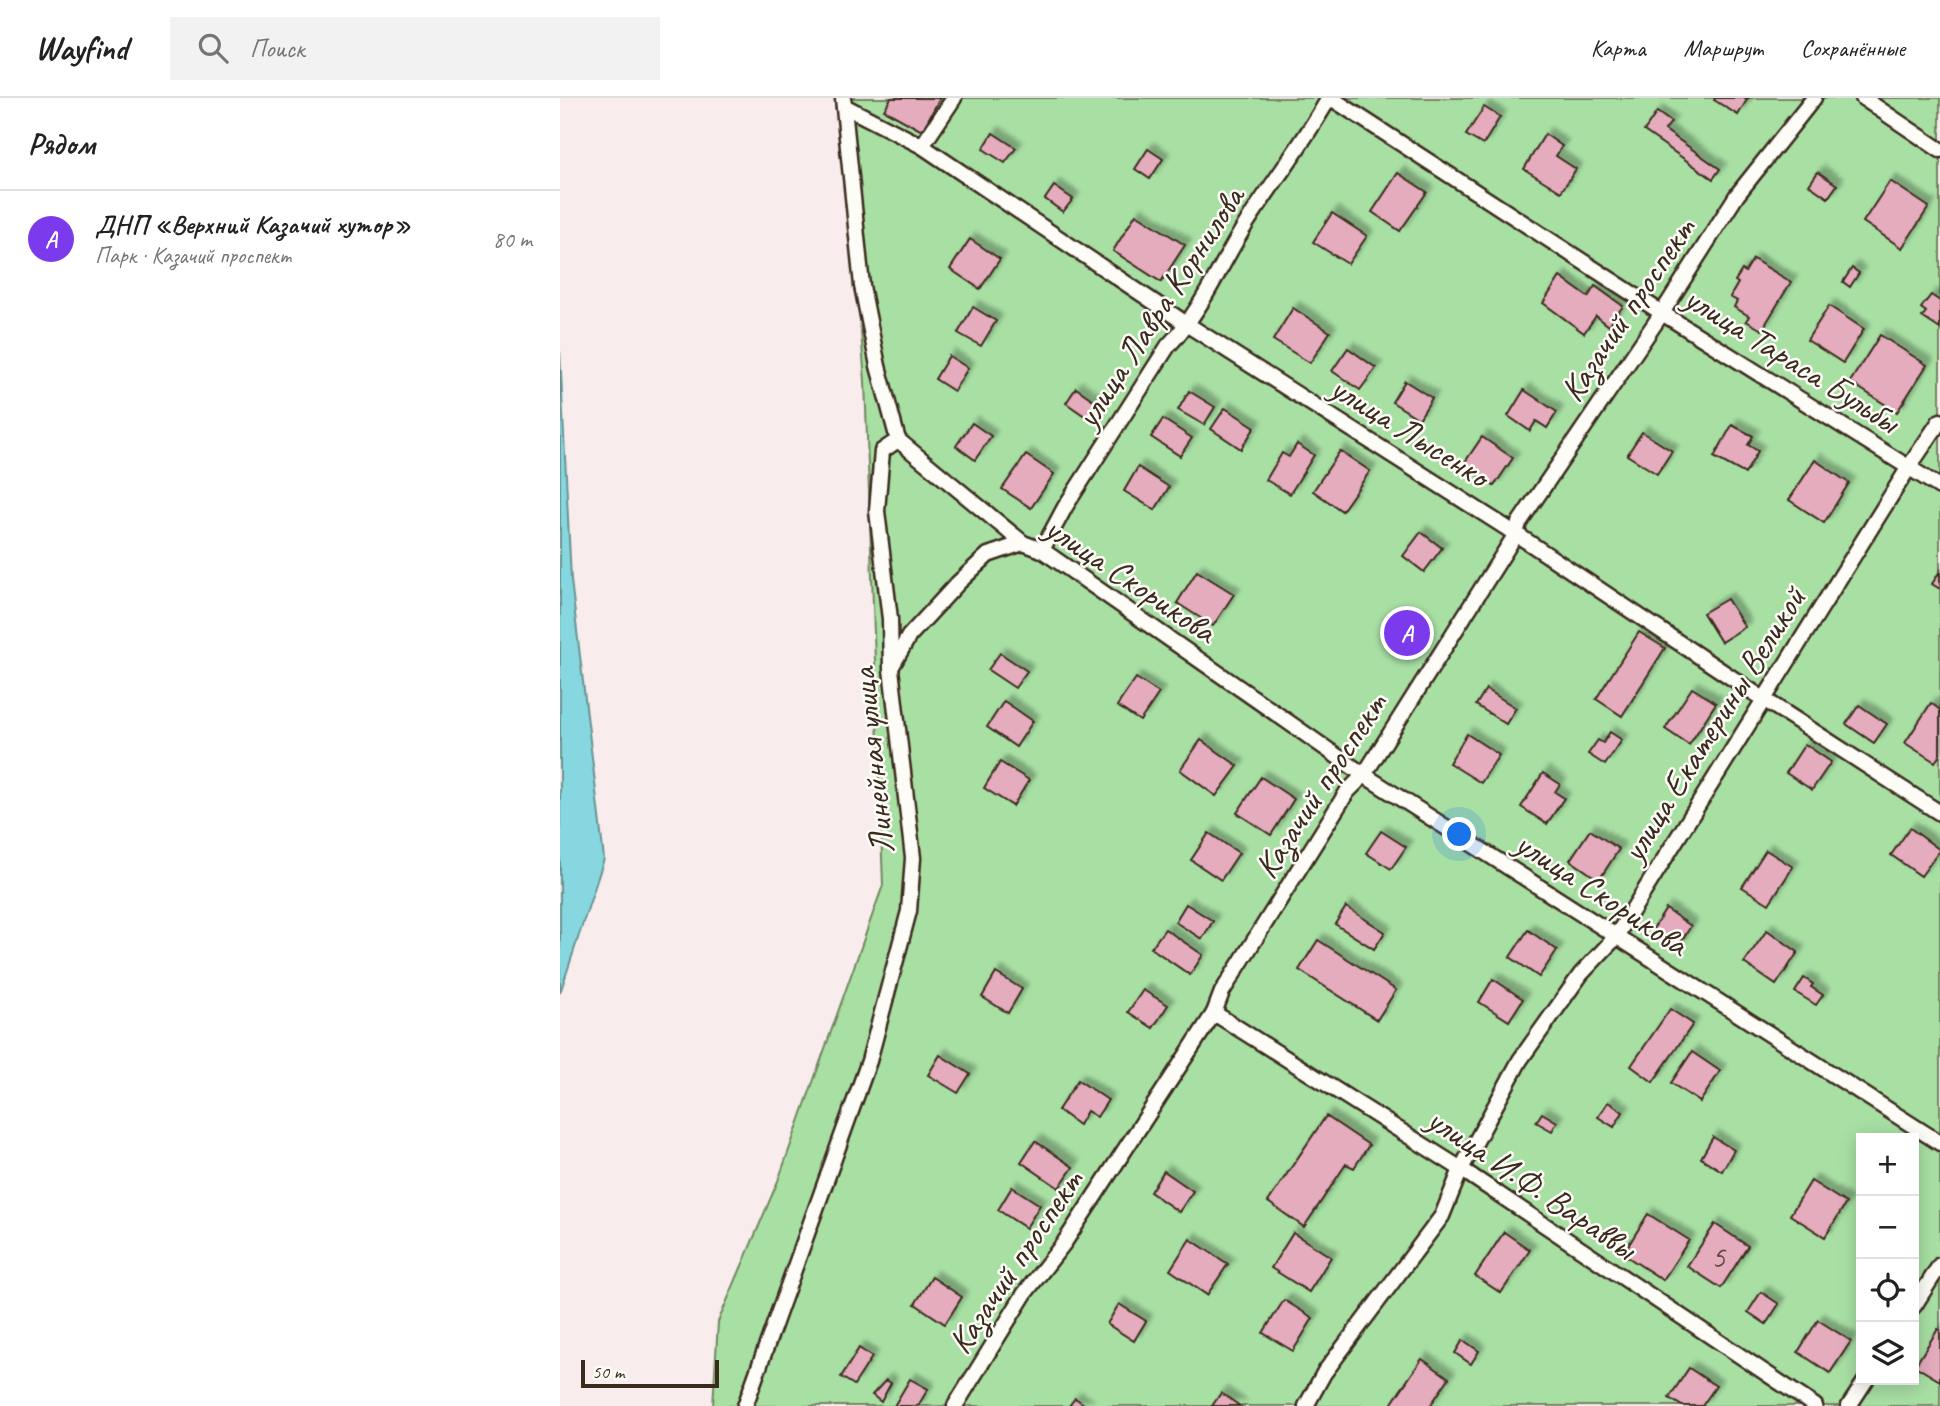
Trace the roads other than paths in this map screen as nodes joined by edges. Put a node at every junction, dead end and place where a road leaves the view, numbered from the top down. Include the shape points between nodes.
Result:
1 (954, 98) edge
2 (1330, 98) edge
3 (1814, 98) edge
4 (1863, 98) edge
5 (844, 102) edge
6 (922, 146) junction
7 (1940, 150) edge
8 (1662, 313) junction
9 (1188, 325) junction
10 (1940, 421) edge
11 (898, 440) junction
12 (1909, 467) junction
13 (1940, 487) edge
14 (1516, 534) junction
15 (1023, 543) junction
16 (1042, 550) junction
17 (891, 669) junction
18 (1765, 700) junction
19 (1364, 775) junction
20 (1940, 813) edge
21 (1615, 937) junction
22 (1214, 1013) junction
23 (1940, 1143) edge
24 (1461, 1170) junction
25 (1940, 1265) edge
26 (1919, 1298) edge
27 (1863, 1385) edge
28 (1313, 1404) edge
29 (745, 1406) edge
30 (955, 1406) edge
31 (1815, 1406) edge
32 (1849, 1406) edge

1 - 6 street
2 - 8 street, улица Тараса Бульбы
2 - 9 street, улица Лавра Корнилова via 1245,226
3 - 8 street, Казачий проспект via 1737,195
4 - 7 street
5 - 6 street, улица Лысенко
5 - 11 street via 862,286
6 - 9 street, улица Лысенко
8 - 12 street, улица Тараса Бульбы
8 - 14 street, Казачий проспект via 1519,523
9 - 14 street, улица Лысенко
9 - 16 street, улица Лавра Корнилова via 1168,346
10 - 12 street, улица Екатерины Великой
11 - 15 street, улица Скорикова
11 - 17 street, Линейная улица via 882,450 877,511
12 - 13 street, улица Тараса Бульбы
12 - 18 street, улица Екатерины Великой
14 - 18 street, улица Лысенко
14 - 19 street, Казачий проспект
15 - 16 street, улица Скорикова
15 - 17 street via 988,555 958,583 909,636
16 - 19 street, улица Скорикова
17 - 29 street, Линейная улица via 913,858 909,911 869,1062
18 - 20 street, улица Лысенко
18 - 21 street, улица Екатерины Великой
19 - 21 street, улица Скорикова
19 - 22 street, Казачий проспект via 1347,792 1222,992
21 - 23 street, улица Скорикова
21 - 24 street, улица Екатерины Великой via 1581,974 1520,1060
22 - 24 street, улица И.Ф. Вараввы
22 - 30 street, Казачий проспект via 1064,1243 1025,1293
24 - 28 street, улица Екатерины Великой via 1442,1216 1324,1373
24 - 31 street, улица И.Ф. Вараввы
25 - 26 street
27 - 32 street

